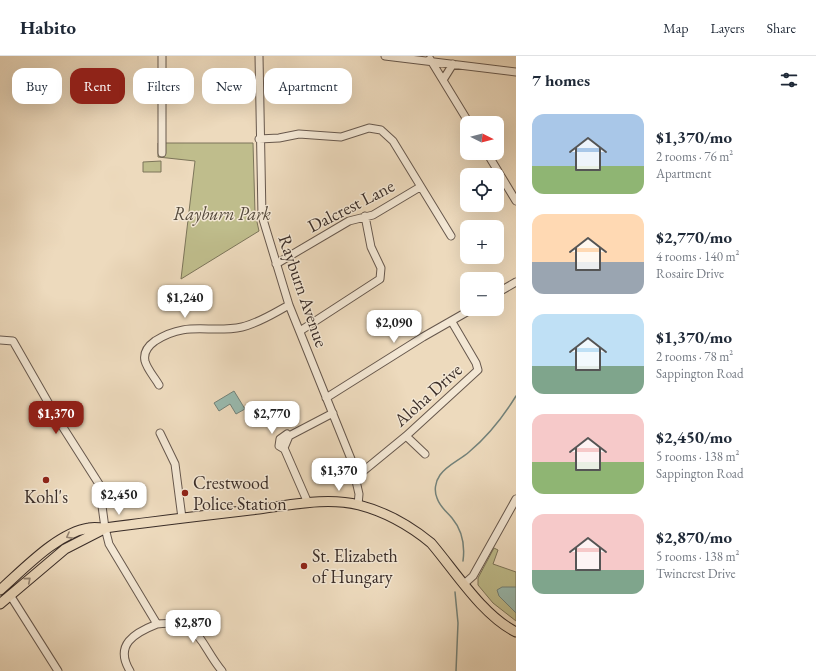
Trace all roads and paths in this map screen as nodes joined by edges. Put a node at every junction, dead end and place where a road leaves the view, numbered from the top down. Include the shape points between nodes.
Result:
1 (162, 56) edge
2 (259, 56) edge
3 (385, 56) edge
4 (430, 59) edge
5 (453, 64) junction
6 (516, 72) edge
7 (443, 80) junction
8 (465, 116) edge
9 (259, 139) junction
10 (162, 153) dead end
11 (491, 160) edge
12 (420, 187) junction
13 (516, 201) edge
14 (365, 216) junction
15 (452, 236) dead end
16 (276, 264) junction
17 (516, 282) edge
18 (504, 289) edge
19 (289, 305) junction
20 (461, 316) edge
21 (452, 322) junction
22 (300, 331) junction
23 (0, 340) edge
24 (159, 385) dead end
25 (326, 398) junction
26 (333, 413) junction
27 (160, 433) dead end
28 (406, 436) junction
29 (425, 454) dead end
30 (356, 477) junction
31 (516, 499) edge
32 (308, 503) junction
33 (358, 505) junction
34 (182, 518) junction
35 (105, 528) junction
36 (464, 584) junction
37 (3, 588) edge
38 (11, 594) junction
39 (0, 604) edge
40 (157, 624) junction
41 (516, 632) edge
42 (58, 671) edge
43 (130, 671) edge
44 (222, 671) edge

1 - 10 street
2 - 9 street, Rayburn Avenue
3 - 4 street
4 - 5 street
4 - 7 street
5 - 6 street
5 - 7 street
7 - 8 street
9 - 12 street via 299,134 340,137 376,128 393,141
9 - 16 street, Rayburn Avenue via 262,216
11 - 13 street
12 - 14 street, Dalcrest Lane via 373,215
12 - 15 street
14 - 16 street, Dalcrest Lane via 349,221
14 - 22 street via 371,247 382,268 380,279
16 - 19 street, Rayburn Avenue
17 - 18 street
19 - 22 street, Rayburn Avenue
19 - 24 street via 254,324 241,328 176,330 160,338 149,345 145,356 145,363
20 - 21 street
21 - 25 street via 423,337
21 - 28 street, Aloha Drive via 478,370
22 - 25 street, Rayburn Avenue
23 - 35 street via 13,341 99,484
25 - 26 street, Rayburn Avenue
26 - 30 street, Rayburn Avenue
26 - 32 street via 289,436 284,449
27 - 34 street via 174,464
28 - 29 street
28 - 30 street, Aloha Drive
30 - 33 street, Rayburn Avenue
31 - 36 street via 473,576
32 - 33 main road via 334,502
32 - 34 main road
33 - 36 main road via 383,512 422,535
34 - 35 main road
35 -> 37 main road via 89,528 71,534 48,549
38 -> 35 main road via 65,549
35 - 40 street via 109,544
36 - 41 main road via 484,607
37 - 38 main road
38 - 39 main road
38 - 42 street
40 - 43 street via 145,629 126,644 124,659
40 - 44 street via 171,622 190,628 200,637

